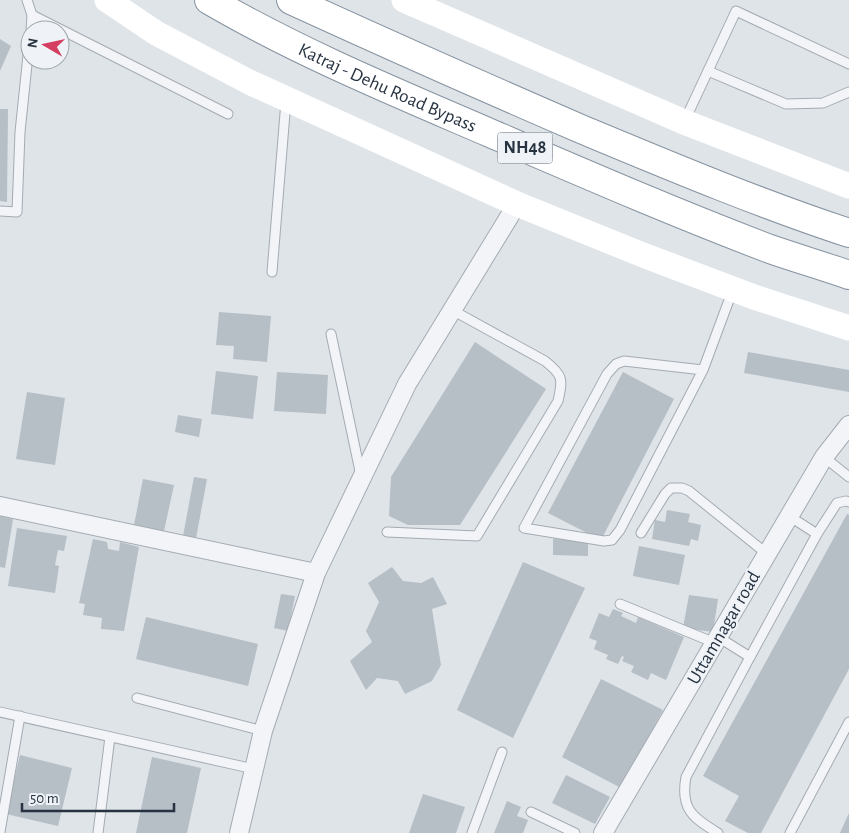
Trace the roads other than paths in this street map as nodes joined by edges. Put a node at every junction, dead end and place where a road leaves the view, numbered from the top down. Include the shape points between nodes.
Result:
1 (27, 0) edge
2 (107, 0) edge
3 (209, 0) edge
4 (291, 0) edge
5 (404, 0) edge
6 (32, 15) junction
7 (32, 20) edge
8 (849, 64) edge
9 (26, 70) edge
10 (708, 71) junction
11 (849, 92) edge
12 (286, 99) junction
13 (228, 114) dead end
14 (684, 122) junction
15 (849, 186) edge
16 (517, 204) junction
17 (0, 211) edge
18 (849, 233) edge
19 (272, 272) dead end
20 (849, 275) edge
21 (733, 289) junction
22 (452, 310) junction
23 (849, 328) edge
24 (331, 334) dead end
25 (703, 370) junction
26 (849, 425) edge
27 (824, 458) junction
28 (849, 477) edge
29 (362, 478) junction
30 (849, 502) edge
31 (0, 506) edge
32 (789, 516) junction
33 (387, 532) dead end
34 (641, 533) dead end
35 (817, 534) junction
36 (767, 554) junction
37 (316, 573) junction
38 (620, 604) dead end
39 (717, 640) junction
40 (750, 658) junction
41 (137, 698) dead end
42 (0, 712) edge
43 (20, 716) junction
44 (849, 722) edge
45 (263, 731) junction
46 (110, 737) junction
47 (502, 752) dead end
48 (254, 769) junction
49 (531, 812) dead end
50 (0, 832) edge
51 (98, 833) edge
52 (238, 833) edge
53 (472, 833) edge
54 (575, 833) edge
55 (603, 833) edge
56 (718, 833) edge
57 (790, 833) edge

1 - 6 lane
2 - 12 street via 190,52
3 - 20 highway, Katraj - Dehu Road Bypass / NH48 via 273,36 416,101 663,207 762,246
4 - 18 highway, Katraj - Dehu Road Bypass / NH48 via 432,65 678,170
5 - 14 street
6 - 7 lane
6 - 13 lane
8 - 10 lane via 736,11
9 - 17 lane via 17,212
10 - 11 lane via 786,104 823,103
10 - 14 lane
12 - 16 street
12 - 19 lane
14 - 15 street
16 - 21 street
16 - 22 street
21 - 23 street
21 - 25 lane
22 - 29 street via 407,384
22 - 33 lane via 558,370 562,382 558,401 477,536
24 - 29 lane
25 - 25 lane via 612,540 524,528 606,374 616,364 624,361
26 - 27 street, Uttamnagar road
27 - 28 lane
27 - 32 street, Uttamnagar road
29 - 37 street
30 - 35 lane via 837,503
31 - 37 street
32 - 35 lane
32 - 36 street, Uttamnagar road
34 - 36 lane via 665,494 671,488 682,488
35 - 40 lane
36 - 39 street, Uttamnagar road
37 - 45 street
38 - 39 lane
39 - 40 lane
39 - 55 street, Uttamnagar road
40 - 56 lane via 686,777 687,806 699,822
41 - 45 lane
42 - 43 lane
43 - 46 lane
43 - 50 lane
44 - 57 lane
45 - 48 street
46 - 48 lane
46 - 51 lane
47 - 53 lane
48 - 52 street
49 - 54 lane

